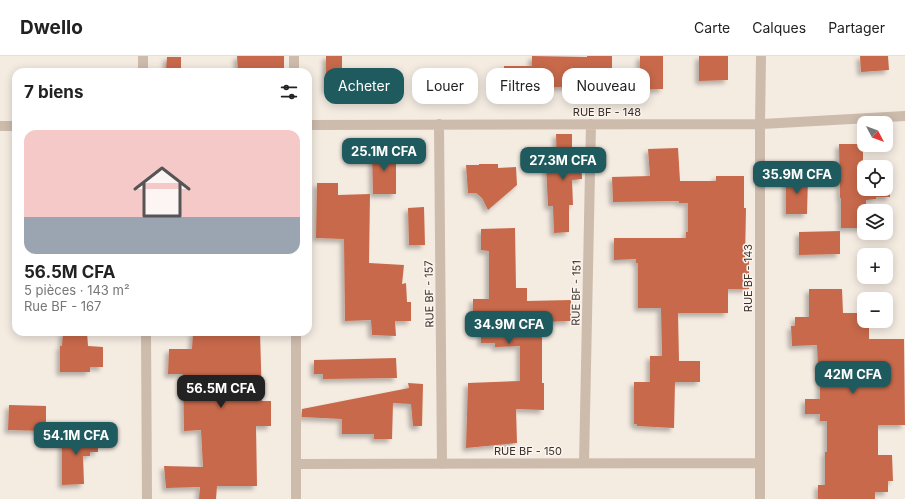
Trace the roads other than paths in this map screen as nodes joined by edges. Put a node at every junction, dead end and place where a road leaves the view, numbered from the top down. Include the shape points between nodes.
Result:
1 (143, 56) edge
2 (294, 56) edge
3 (761, 56) edge
4 (144, 68) edge
5 (294, 68) edge
6 (905, 116) edge
7 (439, 124) junction
8 (591, 124) junction
9 (760, 124) junction
10 (312, 125) edge
11 (0, 126) edge
12 (12, 126) edge
13 (146, 336) edge
14 (296, 336) edge
15 (584, 463) junction
16 (760, 463) junction
17 (296, 464) junction
18 (442, 464) junction
19 (147, 499) edge
20 (296, 499) edge
21 (760, 499) edge

1 - 4 street
2 - 5 street
3 - 9 street, RUE BF - 143
6 - 9 street, RUE BF - 148
7 - 8 street, RUE BF - 148
7 - 10 street, RUE BF - 148
7 - 18 street, RUE BF - 157
8 - 9 street, RUE BF - 148
8 - 15 street, RUE BF - 151
9 - 16 street, RUE BF - 143
11 - 12 street
13 - 19 street
14 - 17 street
15 - 16 street, RUE BF - 150
15 - 18 street, RUE BF - 150
16 - 21 street, RUE BF - 143
17 - 18 street, RUE BF - 150
17 - 20 street

